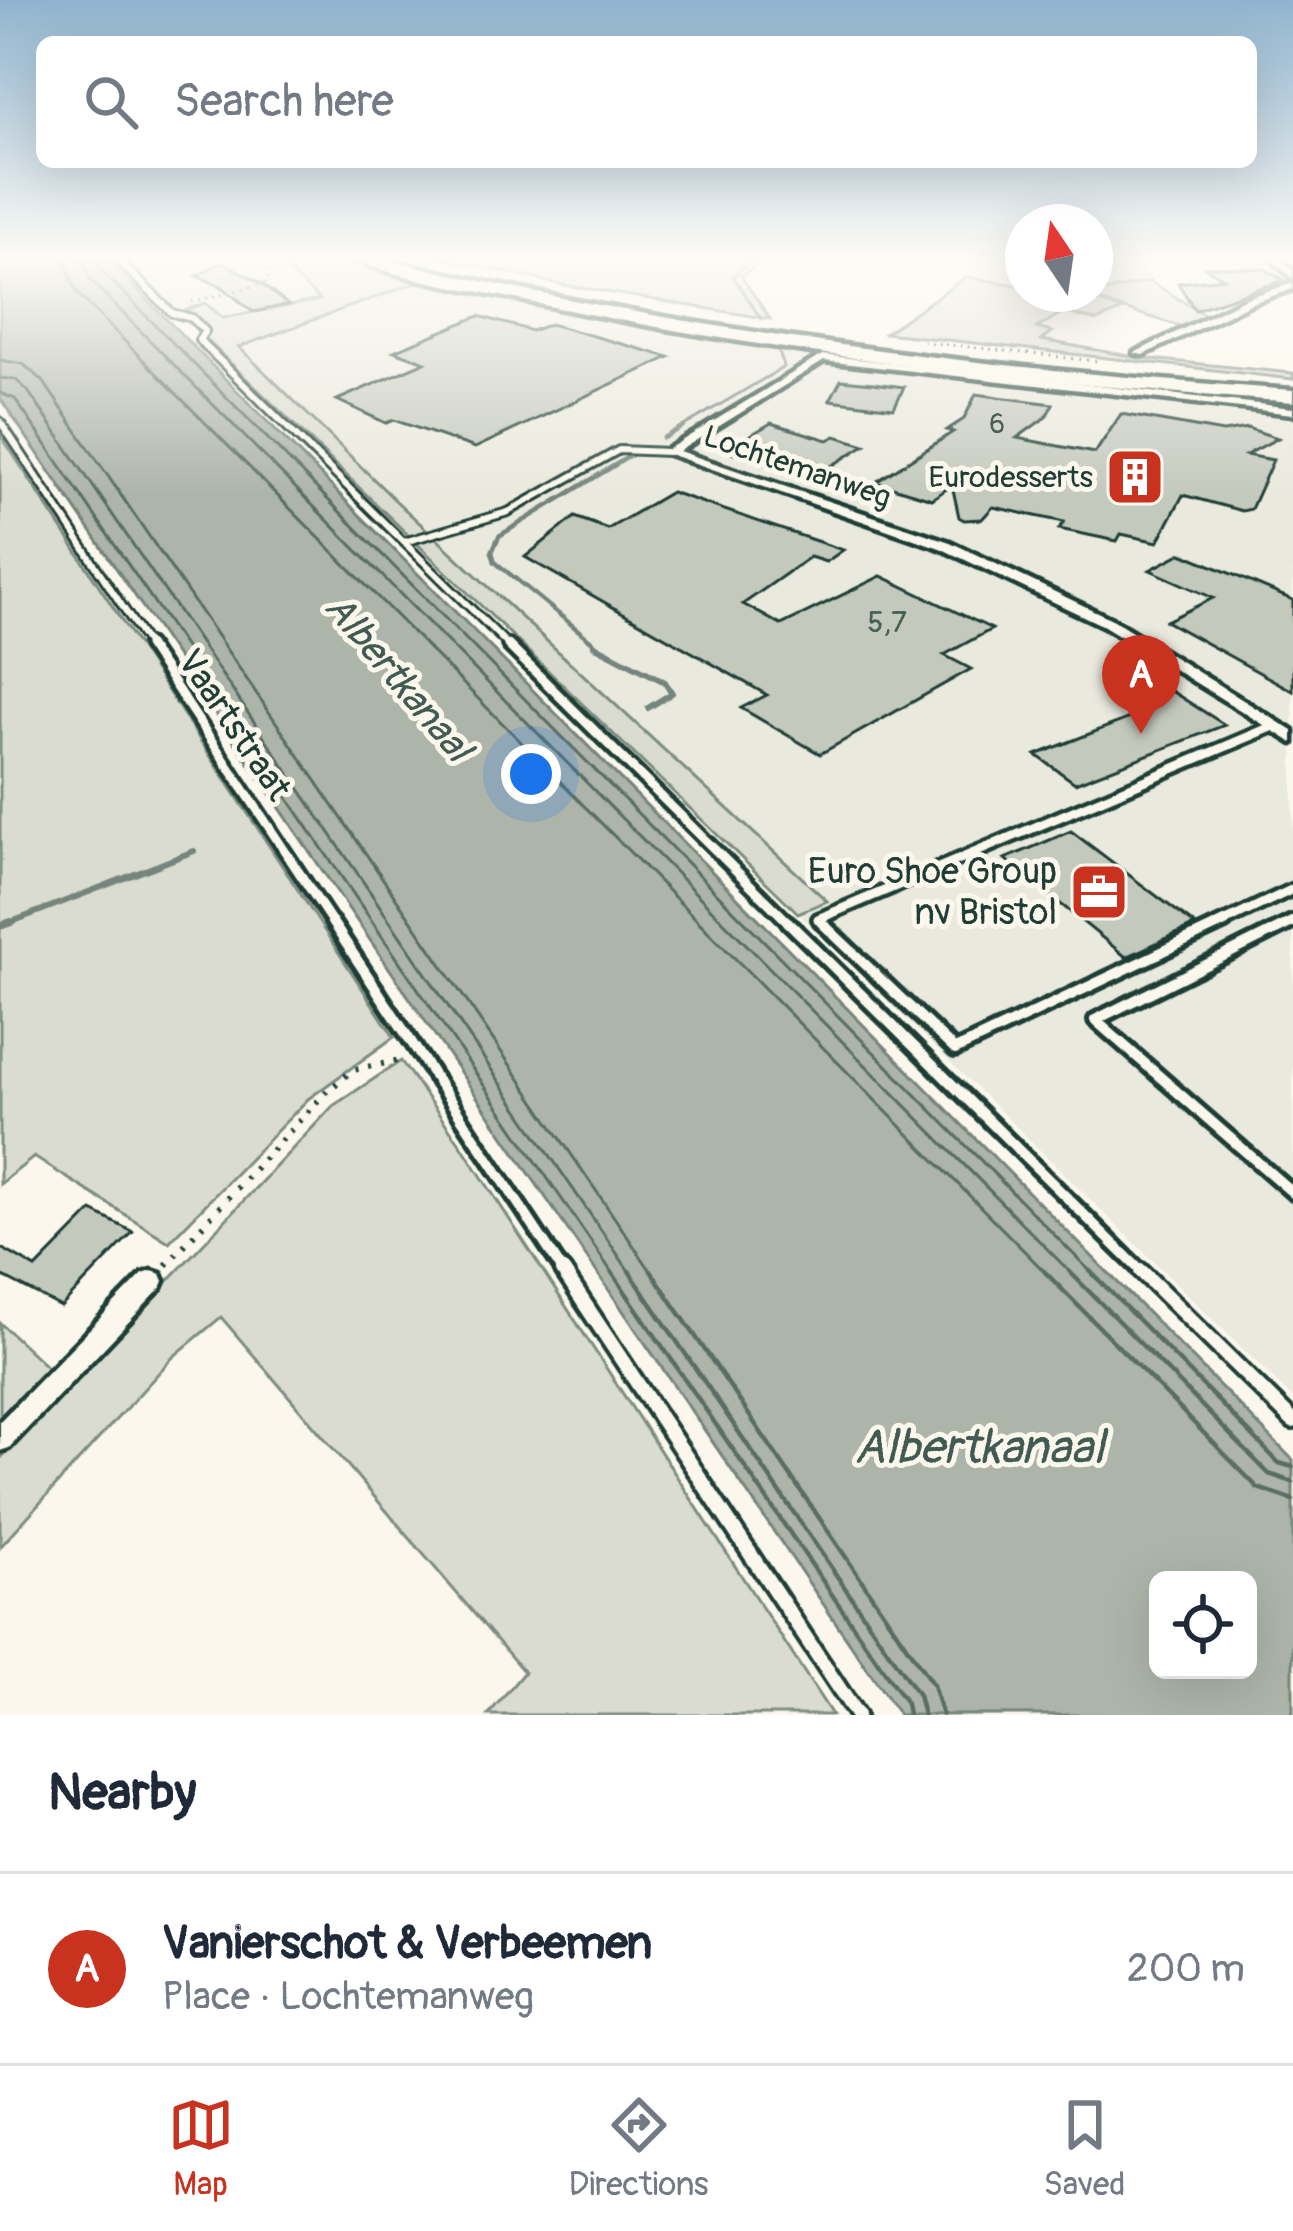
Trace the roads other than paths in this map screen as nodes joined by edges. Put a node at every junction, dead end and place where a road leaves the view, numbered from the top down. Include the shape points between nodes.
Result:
1 (202, 336) edge
2 (763, 336) edge
3 (858, 336) edge
4 (1175, 336) edge
5 (1139, 353) dead end
6 (1293, 392) edge
7 (1293, 412) edge
8 (0, 422) edge
9 (669, 452) junction
10 (404, 542) junction
11 (1274, 726) junction
12 (1293, 738) edge
13 (1293, 890) edge
14 (1293, 921) edge
15 (1293, 1193) edge
16 (152, 1281) road end
17 (1293, 1421) edge
18 (0, 1438) edge
19 (857, 1715) edge

1 - 10 lane
2 - 6 main road via 949,362
3 - 6 main road
4 - 5 street
7 - 9 street, Lochtemanweg via 822,358
8 - 19 lane, Vaartstraat
9 - 10 lane via 619,450 508,512
9 - 11 street, Lochtemanweg via 945,545 1108,623
10 - 17 lane
11 - 12 street, Lochtemanweg
11 - 13 lane via 818,919 955,1050
14 - 15 lane via 1095,1021
16 - 18 street

